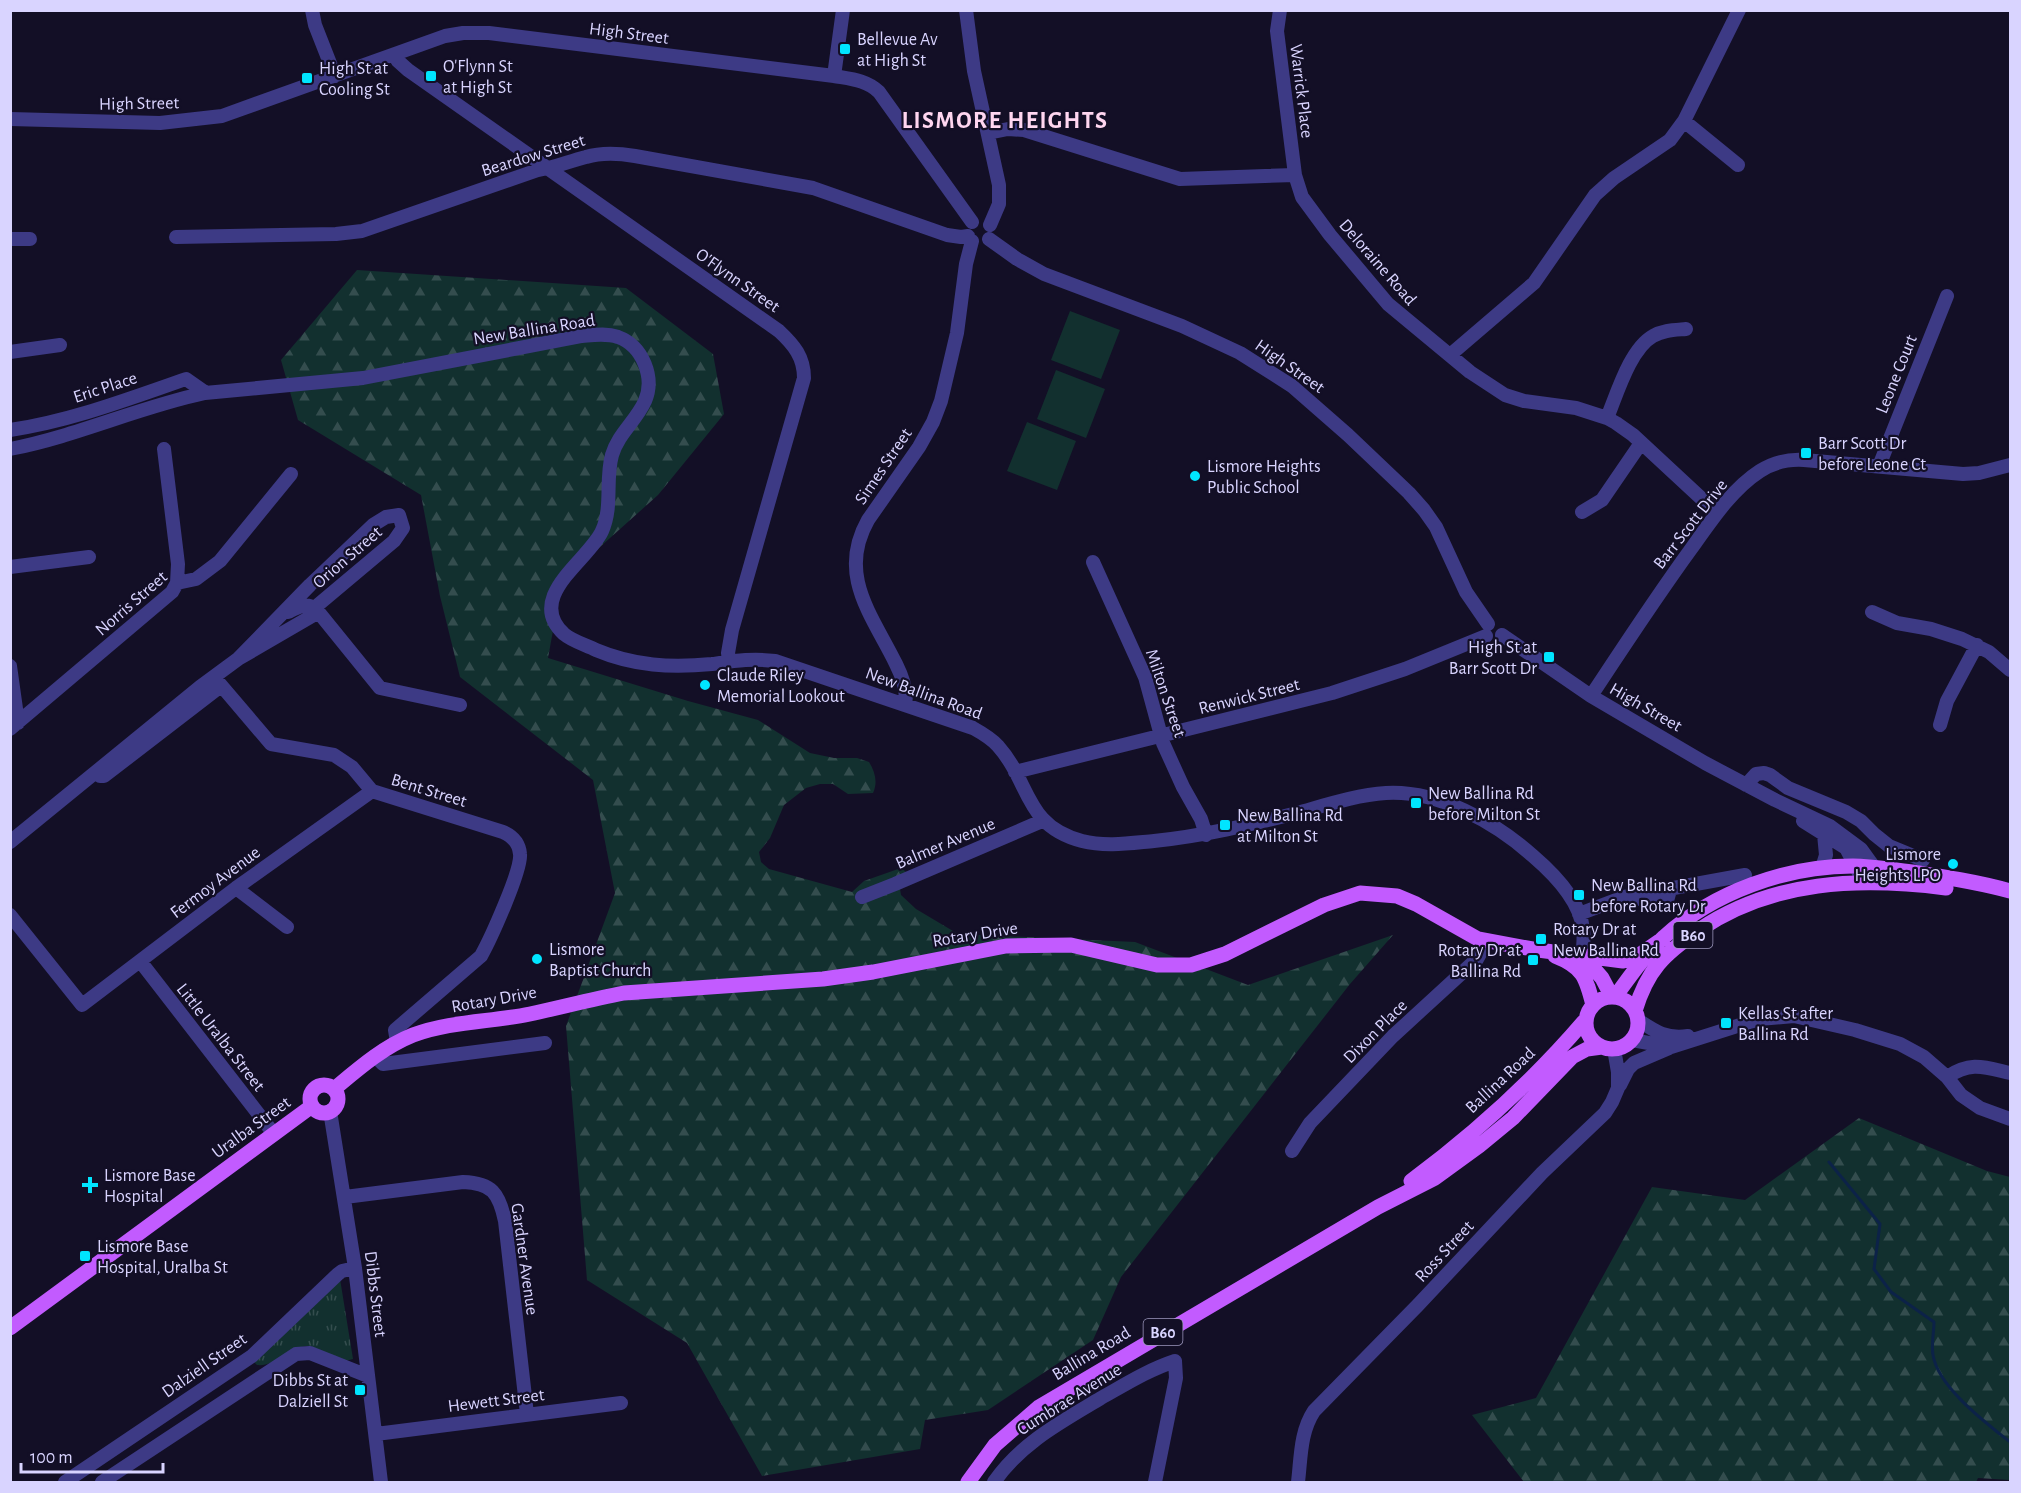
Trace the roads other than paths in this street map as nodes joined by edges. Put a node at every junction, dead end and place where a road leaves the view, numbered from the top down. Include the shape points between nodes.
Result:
1 (312, 10) edge
2 (843, 10) edge
3 (966, 10) edge
4 (1280, 10) edge
5 (1739, 10) edge
6 (394, 55) junction
7 (335, 76) junction
8 (834, 76) junction
9 (10, 119) edge
10 (1684, 121) junction
11 (988, 133) junction
12 (1738, 165) dead end
13 (549, 169) junction
14 (1295, 175) junction
15 (989, 232) junction
16 (971, 233) junction
17 (176, 237) dead end
18 (10, 239) edge
19 (30, 239) dead end
20 (1947, 296) dead end
21 (1686, 329) dead end
22 (60, 345) dead end
23 (10, 352) edge
24 (1450, 355) junction
25 (206, 393) junction
26 (1607, 418) junction
27 (10, 430) edge
28 (1641, 443) junction
29 (10, 449) edge
30 (164, 449) dead end
31 (2010, 465) edge
32 (1879, 466) junction
33 (291, 474) dead end
34 (1582, 512) dead end
35 (1717, 513) junction
36 (89, 557) dead end
37 (1093, 561) dead end
38 (10, 567) edge
39 (177, 583) junction
40 (316, 609) junction
41 (1872, 612) dead end
42 (283, 614) junction
43 (1487, 630) junction
44 (1977, 645) junction
45 (238, 659) junction
46 (729, 661) junction
47 (10, 666) edge
48 (2010, 670) edge
49 (218, 682) junction
50 (1591, 696) junction
51 (460, 705) dead end
52 (905, 705) junction
53 (1940, 725) dead end
54 (14, 726) edge
55 (1161, 737) junction
56 (1015, 772) junction
57 (1746, 785) junction
58 (372, 791) junction
59 (1774, 800) junction
60 (1042, 821) junction
61 (1824, 834) junction
62 (1206, 835) junction
63 (10, 842) edge
64 (1923, 860) dead end
65 (1855, 866) junction
66 (1874, 867) junction
67 (1822, 868) junction
68 (1745, 875) dead end
69 (1887, 881) junction
70 (236, 888) junction
71 (2010, 891) edge
72 (862, 897) dead end
73 (2010, 900) edge
74 (1579, 914) junction
75 (10, 915) edge
76 (287, 927) dead end
77 (1664, 938) junction
78 (1487, 941) junction
79 (1538, 950) junction
80 (1582, 955) junction
81 (140, 961) junction
82 (1581, 970) junction
83 (1614, 997) junction
84 (1590, 1012) junction
85 (1636, 1016) junction
86 (1720, 1031) junction
87 (1630, 1041) junction
88 (397, 1042) junction
89 (545, 1043) dead end
90 (1671, 1047) junction
91 (1608, 1048) junction
92 (375, 1056) junction
93 (1628, 1069) junction
94 (2010, 1074) edge
95 (1947, 1077) junction
96 (1618, 1088) junction
97 (334, 1089) junction
98 (312, 1106) junction
99 (330, 1111) junction
100 (2010, 1119) edge
101 (274, 1134) junction
102 (1292, 1151) dead end
103 (345, 1197) junction
104 (1378, 1207) junction
105 (355, 1268) junction
106 (10, 1328) edge
107 (368, 1376) junction
108 (621, 1403) dead end
109 (527, 1414) junction
110 (375, 1434) junction
111 (64, 1482) edge
112 (102, 1482) edge
113 (381, 1482) edge
114 (968, 1482) edge
115 (994, 1482) edge
116 (1155, 1482) edge
117 (1298, 1482) edge

1 - 7 street
2 - 8 street
3 - 11 street
4 - 14 street, Warrick Place via 1277,31
5 - 10 street
6 - 7 street, High Street
6 - 8 street, High Street via 454,34 474,32
6 - 13 street, O'Flynn Street via 408,70
7 - 9 street, High Street via 240,111 203,119 160,123
8 - 16 street, High Street via 865,82 879,92
10 - 12 street
10 - 24 street via 1670,140 1595,195 1534,284
11 - 14 street via 1024,130 1180,179
11 - 15 street via 999,195
13 - 16 street, Beardow Street via 597,154 635,156 813,188 947,235 962,237
13 - 17 street, Beardow Street via 362,231
13 - 46 street, O'Flynn Street via 778,331 796,349 802,362 802,387 732,630
14 - 24 street, Deloraine Road via 1308,207 1374,288 1417,330
15 - 16 street via 981,243
15 - 16 street via 981,219
15 - 43 street, High Street via 1017,259 1044,274 1202,335 1240,353 1292,386 1424,510
16 - 52 street, Simes Street via 957,333 939,407 919,447 868,520 856,552 859,589 899,670
18 - 19 street
20 - 32 street, Leone Court
21 - 26 street via 1652,336 1642,345
22 - 23 street
24 - 26 street, Deloraine Road via 1505,395
25 - 27 street, Eric Place via 186,379 99,409
25 - 29 street, New Ballina Road
25 - 46 street, New Ballina Road via 363,378 582,336 600,334 631,344 647,371 645,401 612,456 608,512 601,534 558,587 552,607 554,617 565,635 629,661 670,666
26 - 28 street, Deloraine Road
28 - 34 street via 1602,500
28 - 35 street, Deloraine Road
30 - 39 street
31 - 32 street, Barr Scott Drive via 1963,474
32 - 35 street, Barr Scott Drive via 1804,460 1770,465 1750,478
33 - 39 street, Norris Street via 220,561 196,579
35 - 50 street, Barr Scott Drive
36 - 38 street
37 - 55 street, Milton Street via 1144,677
39 - 54 street, Norris Street via 165,599
40 - 42 street via 301,606
40 - 42 street, Orion Street via 394,541 403,528 399,515 373,525
40 - 45 street, Orion Street via 312,616
40 - 51 street via 380,687
41 - 44 street via 1897,624 1947,633
42 - 45 street, Orion Street
43 - 50 street, High Street via 1494,622 1499,624 1502,635
43 - 55 street, Renwick Street via 1367,683
44 - 48 street
44 - 53 street via 1947,701
45 - 49 street, Orion Street
46 - 52 street, New Ballina Road via 775,661
47 - 54 street
49 - 58 street, Bent Street via 271,744 334,755 352,767
49 - 63 street, Orion Street via 92,774
50 - 57 street, High Street
52 - 56 street, New Ballina Road via 984,734 998,745
55 - 56 street, Renwick Street
55 - 62 street, Milton Street
56 - 60 street, New Ballina Road
57 - 59 street, High Street
57 - 64 street via 1756,774 1770,775 1788,788 1846,812 1889,846
58 - 70 street, Fermoy Avenue
58 - 88 street, Bent Street via 503,832 513,838 520,855 518,869 482,957 395,1030
59 - 61 street
59 - 66 street via 1852,840
60 - 62 street, New Ballina Road via 1071,838 1096,844
60 - 72 street, Balmer Avenue
61 - 65 street via 1846,848
61 - 67 street via 1827,849
62 - 74 street, New Ballina Road via 1366,796 1387,793 1426,797 1466,812 1514,840 1555,877
65 - 66 main road, B60
65 - 67 main road, B60
65 - 69 street via 1864,876
66 - 71 main road, B60
67 - 77 main road, B60 via 1762,881 1733,893
68 - 74 street via 1636,895
69 - 73 main road, B60
69 - 85 main road, B60 via 1843,882 1781,892 1716,919 1675,948 1653,970 1642,988
70 - 76 street
70 - 81 street, Fermoy Avenue
74 - 80 street, New Ballina Road
75 - 81 street, Fermoy Avenue via 82,1005
77 - 80 main road, Rotary Drive via 1629,960
77 - 83 main road, B60
78 - 79 main road, Rotary Drive
78 - 88 main road, Rotary Drive via 1397,896 1359,893 1324,904 1225,954 1191,965 1157,965 1071,945 1006,946 823,979 624,993 530,1014 427,1030
78 - 102 street, Dixon Place via 1477,959 1393,1036 1310,1123
79 - 80 main road, Rotary Drive
79 - 82 main road, Rotary Drive
80 - 82 street, New Ballina Road
80 - 83 main road via 1595,967
81 - 101 street, Little Uralba Street
82 - 84 main road
83 - 84 main road, B60 via 1602,999
83 - 85 main road via 1626,1001
84 - 91 main road via 1589,1035
84 - 104 main road, Ballina Road / B60 via 1564,1045 1482,1124
85 - 86 street via 1669,1037
85 - 87 main road, B60 via 1637,1029
86 - 90 street
86 - 95 street via 1759,1018 1794,1016 1900,1044
87 - 90 street
87 - 91 main road, B60
87 - 93 street
88 - 92 main road, Uralba Street
89 - 92 street via 399,1063 383,1064
90 - 93 street via 1640,1059
91 - 96 street via 1618,1072
91 - 104 main road, Ballina Road / B60 via 1583,1051 1572,1057 1513,1118 1479,1146 1435,1178
92 - 97 main road, Uralba Street
93 - 96 street, Ross Street
94 - 95 street via 1969,1066
95 - 100 street via 1961,1095 1980,1108
96 - 117 street, Ross Street via 1605,1113 1542,1173 1314,1412 1303,1437
97 - 98 main road, Uralba Street via 324,1085 315,1089
97 - 99 main road via 338,1100
98 - 99 main road, Uralba Street via 320,1112
98 - 101 main road, Uralba Street
99 - 103 street, Dibbs Street
101 - 106 main road, Uralba Street
103 - 105 street, Dibbs Street
103 - 109 street, Gardner Avenue via 476,1182 499,1198
104 - 114 main road, Ballina Road / B60 via 1039,1407 995,1445
105 - 107 street, Dibbs Street
105 - 111 street, Dalziell Street via 338,1274 252,1356
107 - 110 street, Dibbs Street
107 - 112 street via 310,1353 296,1354
108 - 109 street, Hewett Street
109 - 110 street, Hewett Street
110 - 113 street, Dibbs Street
115 - 116 street, Cumbrae Avenue via 1017,1454 1054,1426 1153,1368 1175,1361 1176,1378

